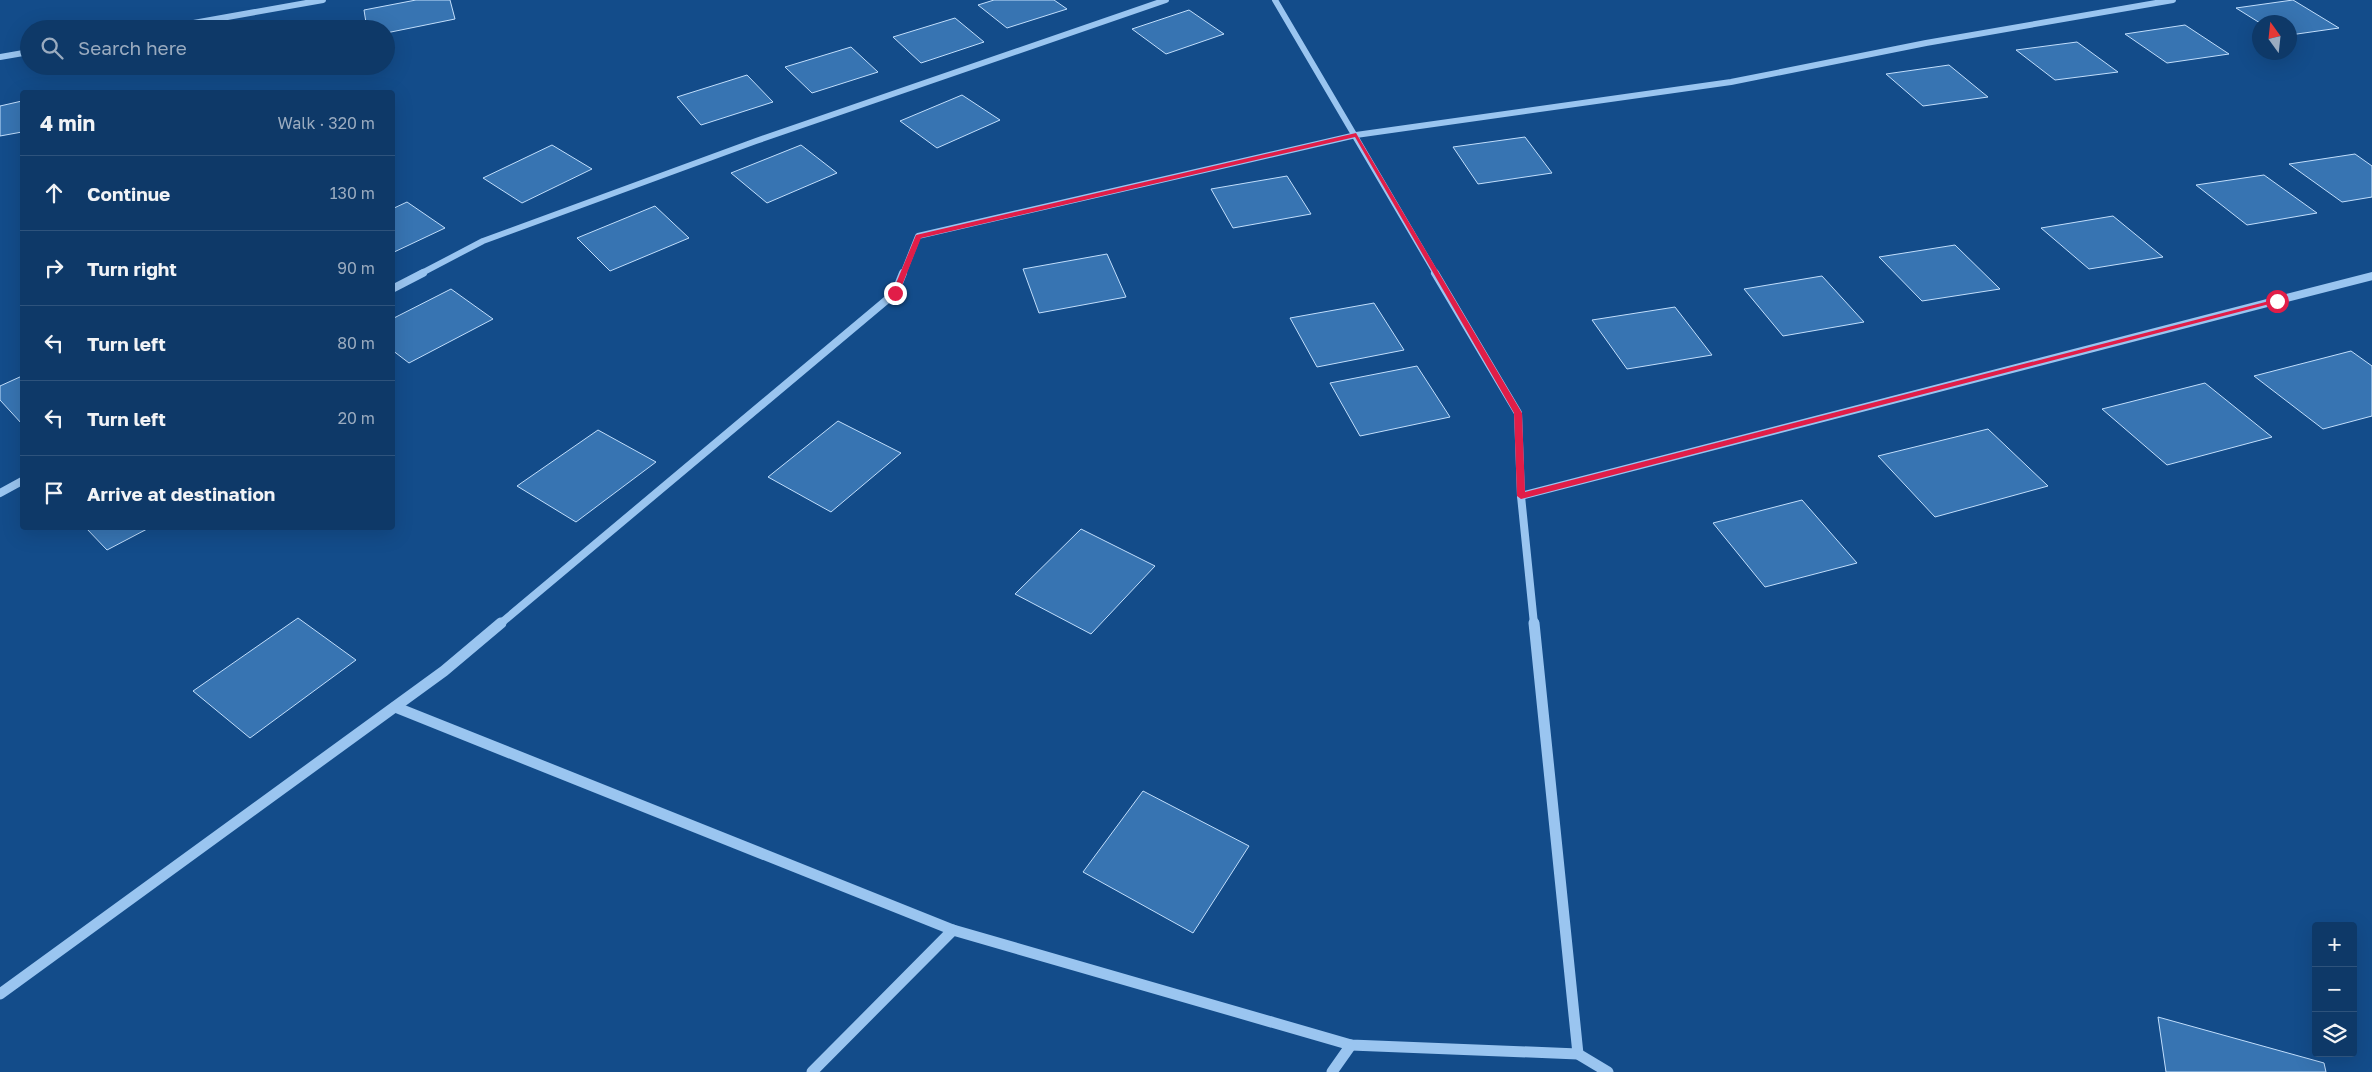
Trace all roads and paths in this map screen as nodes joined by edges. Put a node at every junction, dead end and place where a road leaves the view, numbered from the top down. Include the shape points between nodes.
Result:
1 (323, 0) edge
2 (1166, 0) edge
3 (1276, 0) edge
4 (2174, 0) edge
5 (211, 20) edge
6 (20, 54) edge
7 (0, 57) edge
8 (1356, 135) junction
9 (2372, 276) edge
10 (395, 286) edge
11 (20, 482) edge
12 (0, 493) edge
13 (1521, 496) junction
14 (394, 707) junction
15 (952, 930) junction
16 (0, 994) edge
17 (1351, 1045) junction
18 (1578, 1054) junction
19 (812, 1072) edge
20 (1332, 1072) edge
21 (1608, 1072) edge

1 - 5 street
2 - 10 street via 756,141 483,241
3 - 8 street
4 - 8 street via 1926,43 1731,82
6 - 7 street
8 - 13 street via 1518,413
8 - 14 street via 918,236 895,293 444,671
9 - 13 street
11 - 12 street
13 - 18 street
14 - 15 street
14 - 16 street
15 - 17 street
15 - 19 street
17 - 18 street
17 - 20 street
18 - 21 street

